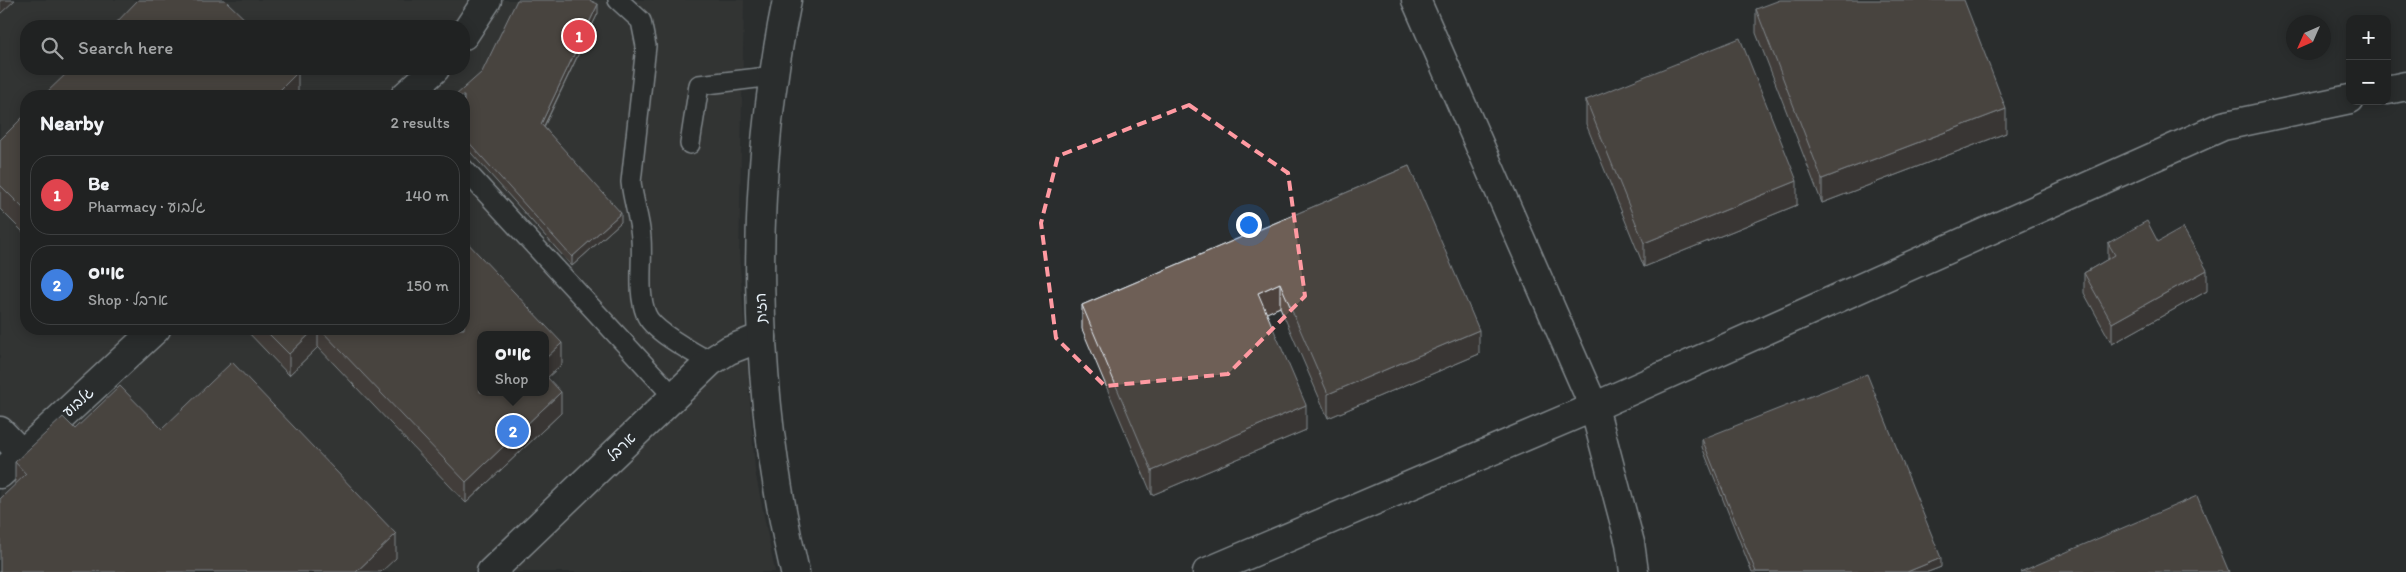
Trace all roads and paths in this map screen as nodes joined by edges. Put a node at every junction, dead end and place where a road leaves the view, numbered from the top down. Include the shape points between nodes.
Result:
1 (487, 0) edge
2 (618, 0) edge
3 (775, 0) edge
4 (787, 0) edge
5 (1416, 0) edge
6 (470, 26) edge
7 (775, 63) junction
8 (428, 75) edge
9 (2406, 86) edge
10 (2391, 89) edge
11 (412, 90) edge
12 (2346, 99) edge
13 (690, 144) dead end
14 (470, 176) edge
15 (150, 335) edge
16 (762, 337) junction
17 (710, 362) junction
18 (674, 397) junction
19 (1594, 407) junction
20 (0, 430) edge
21 (22, 454) junction
22 (0, 474) edge
23 (795, 569) edge
24 (491, 572) edge
25 (1207, 572) edge
26 (1634, 572) edge

1 - 6 street
2 - 17 lane via 641,21 646,46 631,182 642,236 642,295 646,316 661,331
3 - 7 street, הזית
4 - 7 street, הזית
5 - 19 street
7 - 13 lane via 699,85
7 - 16 street, הזית via 760,266
8 - 11 street
9 - 10 street
12 - 19 street via 2223,126
14 - 18 lane
15 - 21 street, גלבוע
16 - 17 street, ארבל via 729,350
16 - 23 street, הזית via 777,486
17 - 18 street, ארבל
18 - 24 street, ארבל
19 - 25 street
19 - 26 street via 1630,543
20 - 21 street
21 - 22 street, גלבוע

